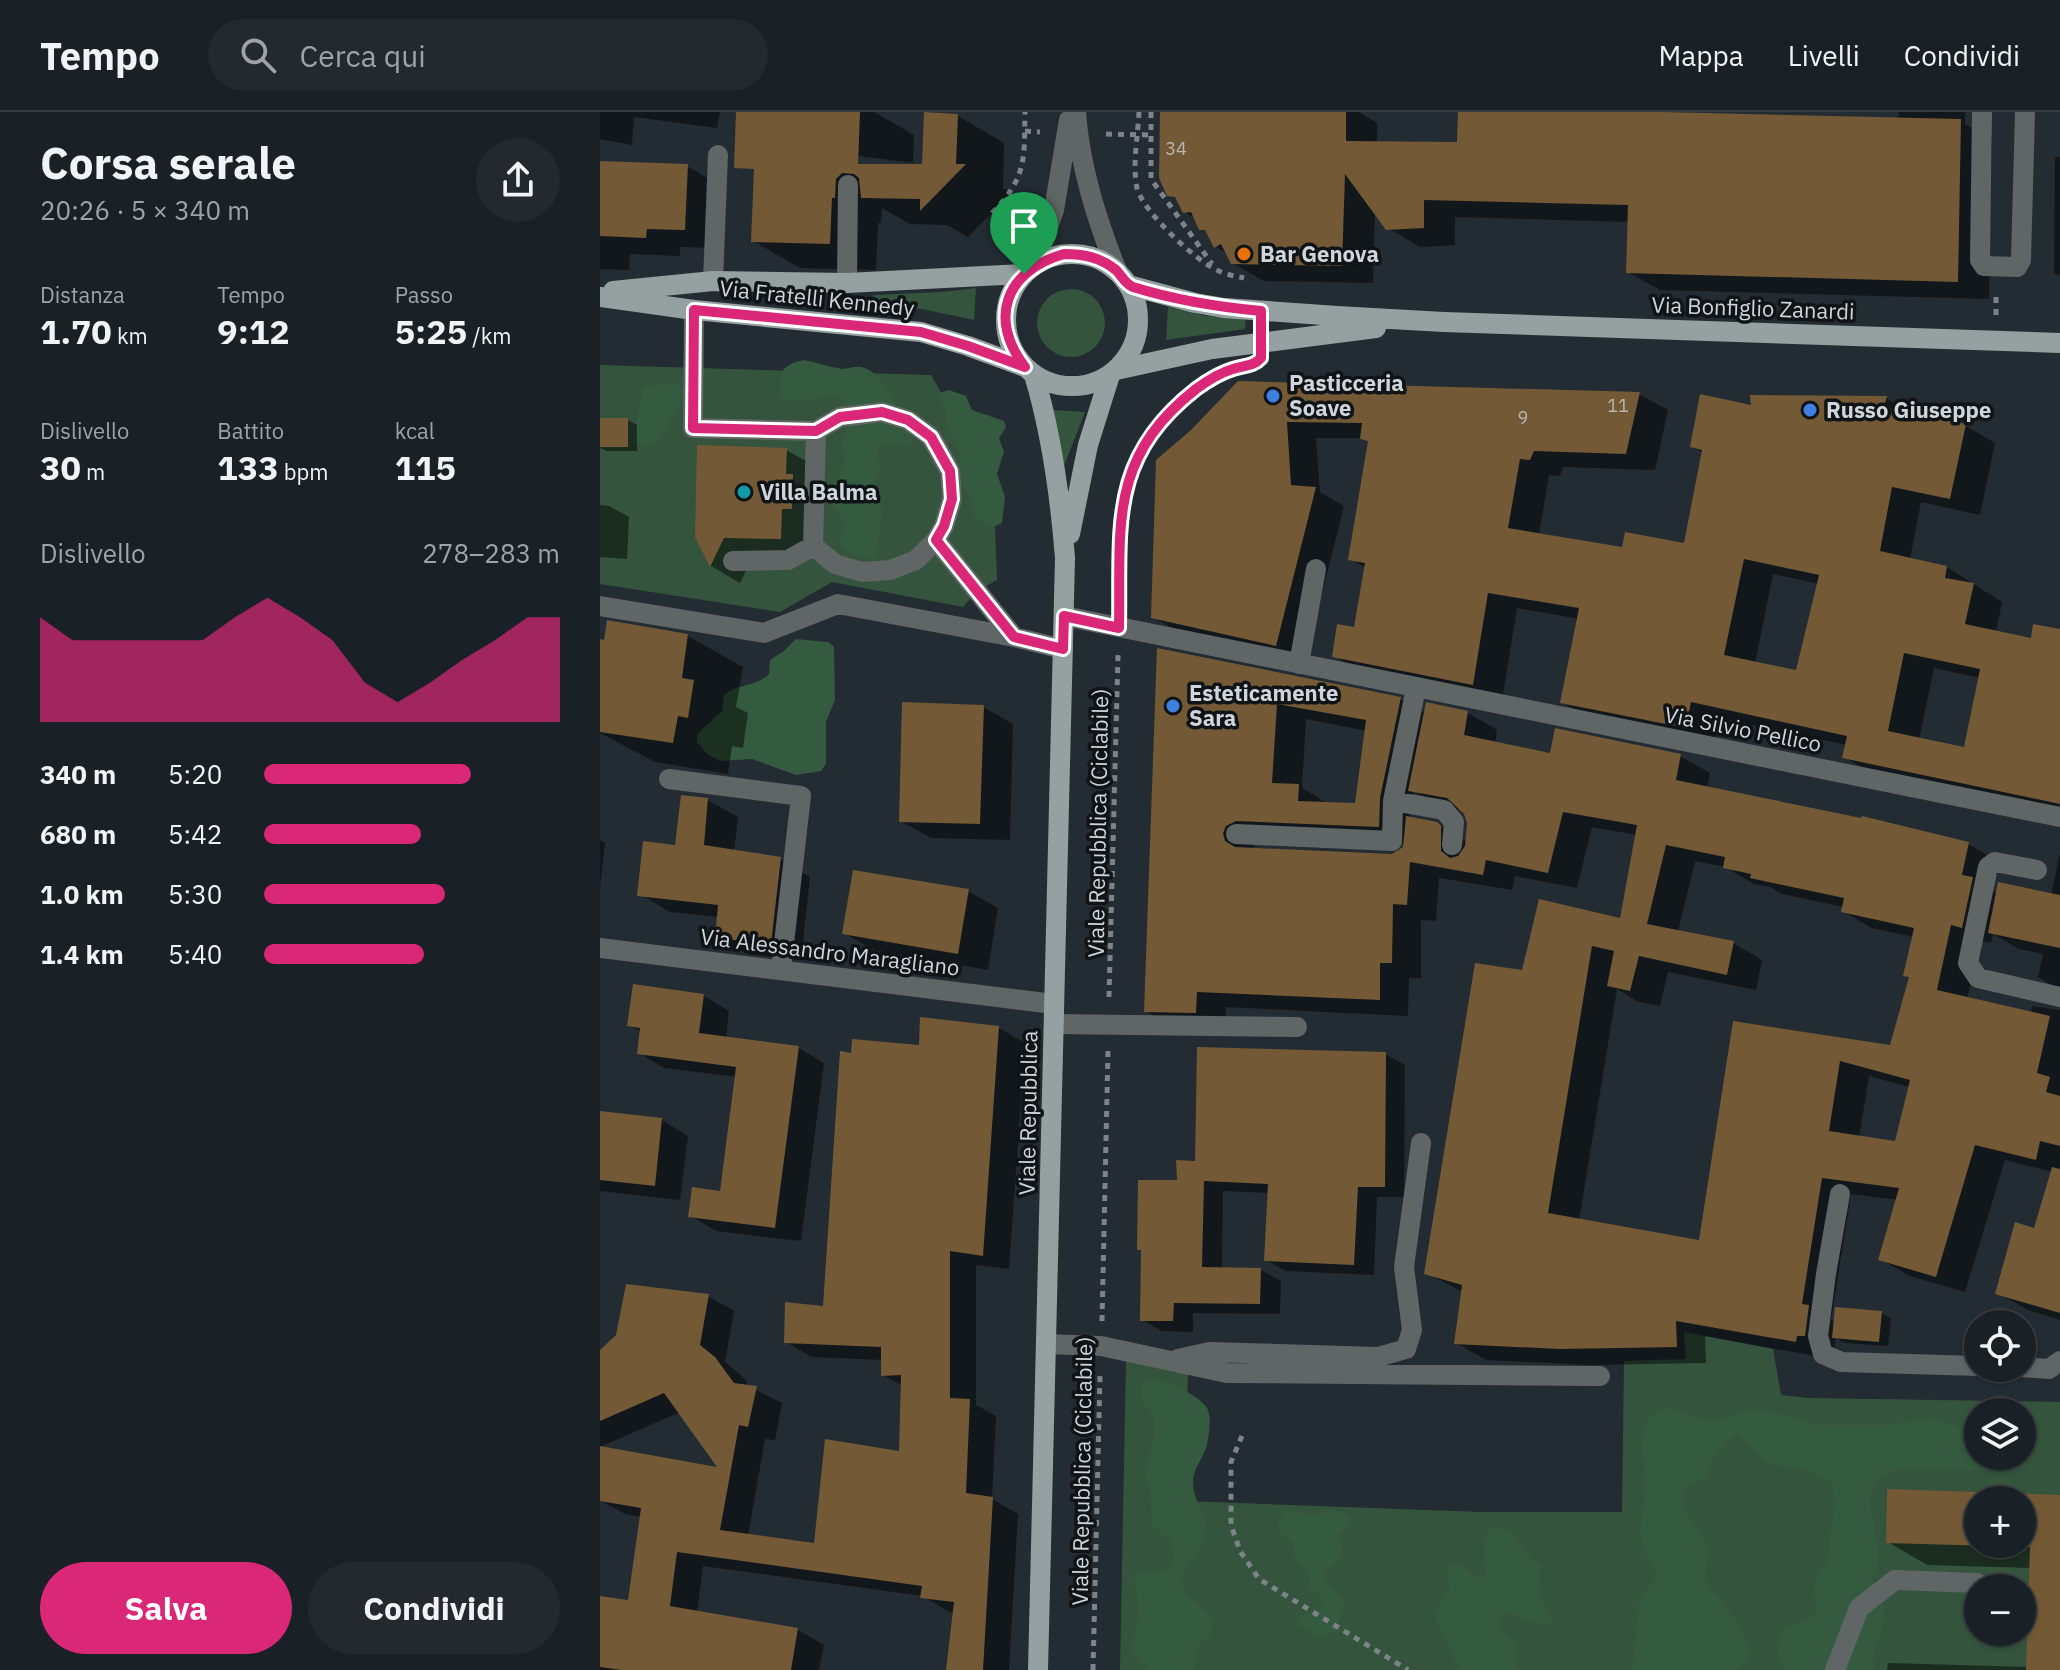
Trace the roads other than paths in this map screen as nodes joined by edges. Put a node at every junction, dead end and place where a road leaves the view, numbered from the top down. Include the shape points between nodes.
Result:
1 (1073, 112) edge
2 (1982, 112) edge
3 (2025, 112) edge
4 (718, 155) dead end
5 (848, 185) dead end
6 (1029, 270) junction
7 (1123, 278) junction
8 (713, 281) junction
9 (847, 283) junction
10 (600, 294) edge
11 (694, 310) junction
12 (1444, 322) junction
13 (2060, 343) edge
14 (1030, 371) junction
15 (1113, 372) junction
16 (816, 431) junction
17 (936, 540) junction
18 (813, 546) junction
19 (1065, 558) junction
20 (733, 561) dead end
21 (1316, 569) dead end
22 (600, 606) edge
23 (1064, 616) junction
24 (1014, 637) junction
25 (1063, 649) junction
26 (1299, 664) junction
27 (1416, 688) junction
28 (669, 779) dead end
29 (1393, 801) junction
30 (2060, 817) edge
31 (1236, 834) dead end
32 (1452, 845) dead end
33 (2037, 870) dead end
34 (600, 948) edge
35 (781, 969) junction
36 (2060, 997) edge
37 (1054, 1014) junction
38 (1297, 1027) dead end
39 (1421, 1143) dead end
40 (1840, 1194) dead end
41 (1046, 1344) junction
42 (1170, 1361) junction
43 (2060, 1361) edge
44 (1964, 1366) edge
45 (2036, 1368) edge
46 (1600, 1376) dead end
47 (1964, 1583) edge
48 (1038, 1670) edge
49 (1835, 1670) edge

1 - 6 street via 1054,210
1 - 7 street via 1094,208
2 - 3 street via 1980,260 1984,266 1997,267 2017,267 2021,260
4 - 8 street
5 - 9 street
6 - 7 main road, Via Bonfiglio Zanardi via 1064,254 1083,254 1101,260
6 - 9 main road, Via Fratelli Kennedy
6 - 14 main road via 1012,291 1006,331 1013,351
7 - 12 main road, Via Bonfiglio Zanardi via 1195,303
7 - 15 main road via 1137,307 1138,330 1131,352
8 - 9 main road, Via Fratelli Kennedy
8 - 10 main road, Via Fratelli Kennedy
10 - 11 main road, Via Fratelli Kennedy
11 - 14 main road, Via Fratelli Kennedy via 921,332
11 - 16 street via 693,428
12 - 13 main road, Via Bonfiglio Zanardi
12 - 15 main road, Via Bonfiglio Zanardi via 1212,349
14 - 15 main road, Via Bonfiglio Zanardi via 1056,385 1075,387
14 - 19 main road, Viale Repubblica via 1054,454
15 - 19 main road, Viale Repubblica via 1088,445
16 - 17 street via 840,417 882,412 908,420 931,437 950,471 952,499
16 - 18 street
17 - 18 street via 916,560 890,570 862,572 835,564
17 - 24 street
18 - 20 street via 788,560
19 - 23 main road, Viale Repubblica
21 - 26 street
22 - 24 street via 764,633 838,604
23 - 25 main road, Viale Repubblica
23 - 26 street, Via Silvio Pellico
24 - 25 street
25 - 37 main road, Viale Repubblica
26 - 27 street, Via Silvio Pellico
27 - 29 street
27 - 30 street, Via Silvio Pellico
28 - 35 street via 801,796
29 - 31 street via 1391,846
29 - 32 street via 1444,810 1454,822
33 - 36 street via 1995,862 1988,867 1968,963 1978,978
34 - 35 street, Via Alessandro Maragliano
35 - 37 street, Via Alessandro Maragliano
37 - 38 street, Via Alessandro Maragliano via 1109,1025
37 - 41 main road, Viale Repubblica
39 - 42 street via 1404,1267 1412,1330 1406,1349 1378,1357 1209,1352
40 - 44 street via 1818,1336 1823,1354 1841,1362
41 - 42 street via 1101,1346
41 - 48 main road, Viale Repubblica
42 - 46 street via 1227,1373
43 - 45 street via 2049,1369
47 - 49 street via 1895,1580 1859,1608

